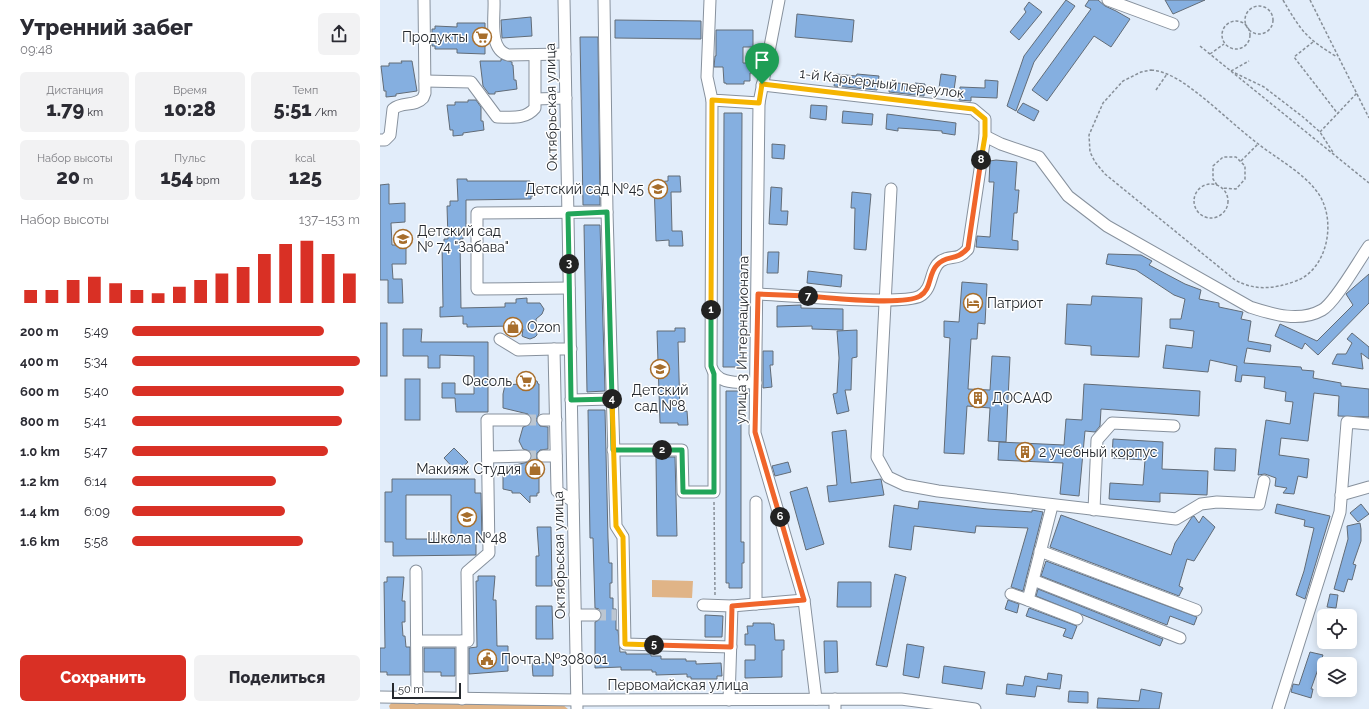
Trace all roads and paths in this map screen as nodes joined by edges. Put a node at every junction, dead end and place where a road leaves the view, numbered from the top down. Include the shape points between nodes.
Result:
1 (424, 0) edge
2 (494, 0) edge
3 (564, 0) edge
4 (604, 0) edge
5 (710, 0) edge
6 (779, 0) edge
7 (1108, 0) edge
8 (1283, 0) edge
9 (1310, 0) edge
10 (1173, 24) dead end
11 (1248, 28) junction
12 (1313, 42) junction
13 (1225, 43) junction
14 (1200, 46) dead end
15 (565, 54) junction
16 (1210, 54) junction
17 (535, 55) junction
18 (1338, 57) junction
19 (1250, 61) dead end
20 (1231, 71) junction
21 (1167, 74) junction
22 (425, 81) junction
23 (762, 84) junction
24 (1156, 90) dead end
25 (1357, 93) junction
26 (566, 98) junction
27 (536, 100) junction
28 (712, 100) junction
29 (759, 103) junction
30 (1338, 114) junction
31 (1369, 118) edge
32 (1320, 132) junction
33 (985, 136) junction
34 (380, 140) edge
35 (1258, 144) junction
36 (1335, 155) junction
37 (1241, 161) junction
38 (1369, 183) edge
39 (1217, 185) junction
40 (1222, 188) junction
41 (890, 189) dead end
42 (607, 212) junction
43 (568, 214) junction
44 (1369, 246) edge
45 (569, 288) junction
46 (758, 294) junction
47 (885, 300) junction
48 (500, 339) dead end
49 (554, 349) junction
50 (570, 349) junction
51 (714, 374) junction
52 (756, 383) junction
53 (612, 399) junction
54 (571, 400) junction
55 (525, 420) tunnel mouth
56 (543, 420) tunnel mouth
57 (556, 420) junction
58 (1369, 424) edge
59 (1174, 426) dead end
60 (613, 450) junction
61 (525, 456) tunnel mouth
62 (543, 456) tunnel mouth
63 (556, 456) junction
64 (488, 457) junction
65 (1264, 481) dead end
66 (1369, 487) edge
67 (714, 492) junction
68 (1341, 495) junction
69 (573, 501) junction
70 (756, 502) dead end
71 (1052, 506) junction
72 (1094, 510) junction
73 (1040, 551) junction
74 (416, 571) dead end
75 (1033, 580) junction
76 (1011, 594) dead end
77 (804, 600) junction
78 (1028, 600) junction
79 (756, 604) junction
80 (703, 605) dead end
81 (715, 605) junction
82 (732, 606) junction
83 (1196, 610) dead end
84 (595, 615) tunnel mouth
85 (575, 616) junction
86 (1077, 619) dead end
87 (1180, 638) dead end
88 (462, 640) junction
89 (417, 641) junction
90 (731, 647) junction
91 (382, 697) edge
92 (417, 698) junction
93 (462, 699) junction
94 (816, 699) junction
95 (729, 700) junction
96 (835, 704) edge
97 (577, 705) edge
98 (385, 709) edge
99 (975, 709) edge
100 (1278, 709) edge

1 - 22 street
2 - 17 street via 495,44 498,50 508,55
3 - 15 street, Октябрьская улица
4 - 42 street
5 - 28 street via 707,77
6 - 23 street, улица 3 Интернационала
7 - 10 street
8 - 12 path via 1299,29
9 - 18 path
11 - 11 path via 1257,34 1267,31 1273,23 1271,12 1262,7 1252,8 1246,17
11 - 13 path via 1250,38 1244,47 1234,49
11 - 13 path via 1239,22 1229,24 1223,33
12 - 18 path
12 - 30 path via 1294,57
13 - 16 path
14 - 16 path
15 - 17 street
15 - 26 street, Октябрьская улица
16 - 20 path
17 - 27 street
18 - 25 path
19 - 20 path
20 - 32 path via 1264,87
20 - 36 path
21 - 24 path
21 - 35 path via 1188,86
21 - 35 path via 1151,70 1141,72 1115,88 1103,103 1089,135 1090,152 1105,174 1235,280 1255,288 1266,288 1299,280 1312,272 1326,247 1328,222 1319,194 1306,180
22 - 27 street via 471,82 498,117 530,114 535,108
22 - 34 street via 423,98 415,104 397,105 393,109 390,135 385,140
23 - 29 street, улица 3 Интернационала
23 - 33 street, 1-й Карьерный переулок via 973,109 985,119
25 - 30 path
25 - 31 path
26 - 27 street
26 - 43 street, Октябрьская улица
28 - 29 street
28 - 51 street via 711,366
29 - 46 street, улица 3 Интернационала
30 - 32 path
32 - 36 path
33 - 44 street via 1039,157 1068,196 1107,226 1250,307 1272,314 1293,317 1323,310
33 - 47 street, 1-й Карьерный переулок via 968,248 961,256 942,260 935,266 929,288 921,296 910,300
35 - 37 path
36 - 38 path
37 - 39 path via 1229,156 1217,161 1212,173
37 - 40 path via 1246,173 1241,185 1229,190
39 - 40 path
39 - 40 path via 1204,185 1195,194 1195,208 1199,213 1211,218 1223,212 1228,200
41 - 47 street
42 - 43 street
42 - 53 street
43 - 45 street, Октябрьская улица
43 - 45 street via 477,213 477,290
45 - 50 street, Октябрьская улица
46 - 47 street
46 - 52 street, улица 3 Интернационала
47 - 71 street via 877,457 888,477 905,485 938,491
48 - 49 street via 518,350
49 - 50 street
49 - 57 street
50 - 54 street, Октябрьская улица
51 - 52 street via 719,380
51 - 67 street
52 - 77 street, улица 3 Интернационала via 755,432
53 - 54 street
53 - 60 street
54 - 69 street, Октябрьская улица
55 - 64 street via 487,420
56 - 57 street
57 - 63 street
58 - 68 street via 1347,422
59 - 72 street via 1112,423 1097,440
60 - 67 street via 682,450 683,492
60 - 90 street via 616,526 623,537 620,615 625,644
61 - 64 street
62 - 63 street
63 - 69 street via 557,491
64 - 88 street via 489,553 466,572 468,640
65 - 72 street via 1259,504 1202,504 1176,519
66 - 68 street
67 - 81 path
68 - 100 street via 1340,512
69 - 85 street, Октябрьская улица
70 - 79 street
71 - 72 street
71 - 73 street
73 - 75 street
73 - 83 street
74 - 89 street
75 - 78 street
75 - 87 street
76 - 78 street
77 - 79 street
77 - 94 street, улица 3 Интернационала
78 - 86 street
79 - 82 street
80 - 81 street
81 - 82 street
82 - 90 street
84 - 85 street
85 - 97 street, Октябрьская улица
88 - 89 street
88 - 93 street
89 - 92 street
90 - 95 street
91 - 92 street, Первомайская улица
91 - 98 street
92 - 93 street, Первомайская улица
93 - 97 street, Первомайская улица
94 - 95 street, Первомайская улица
94 - 96 street, Первомайская улица
95 - 97 street, Первомайская улица
96 - 99 street, Первомайская улица via 901,699

